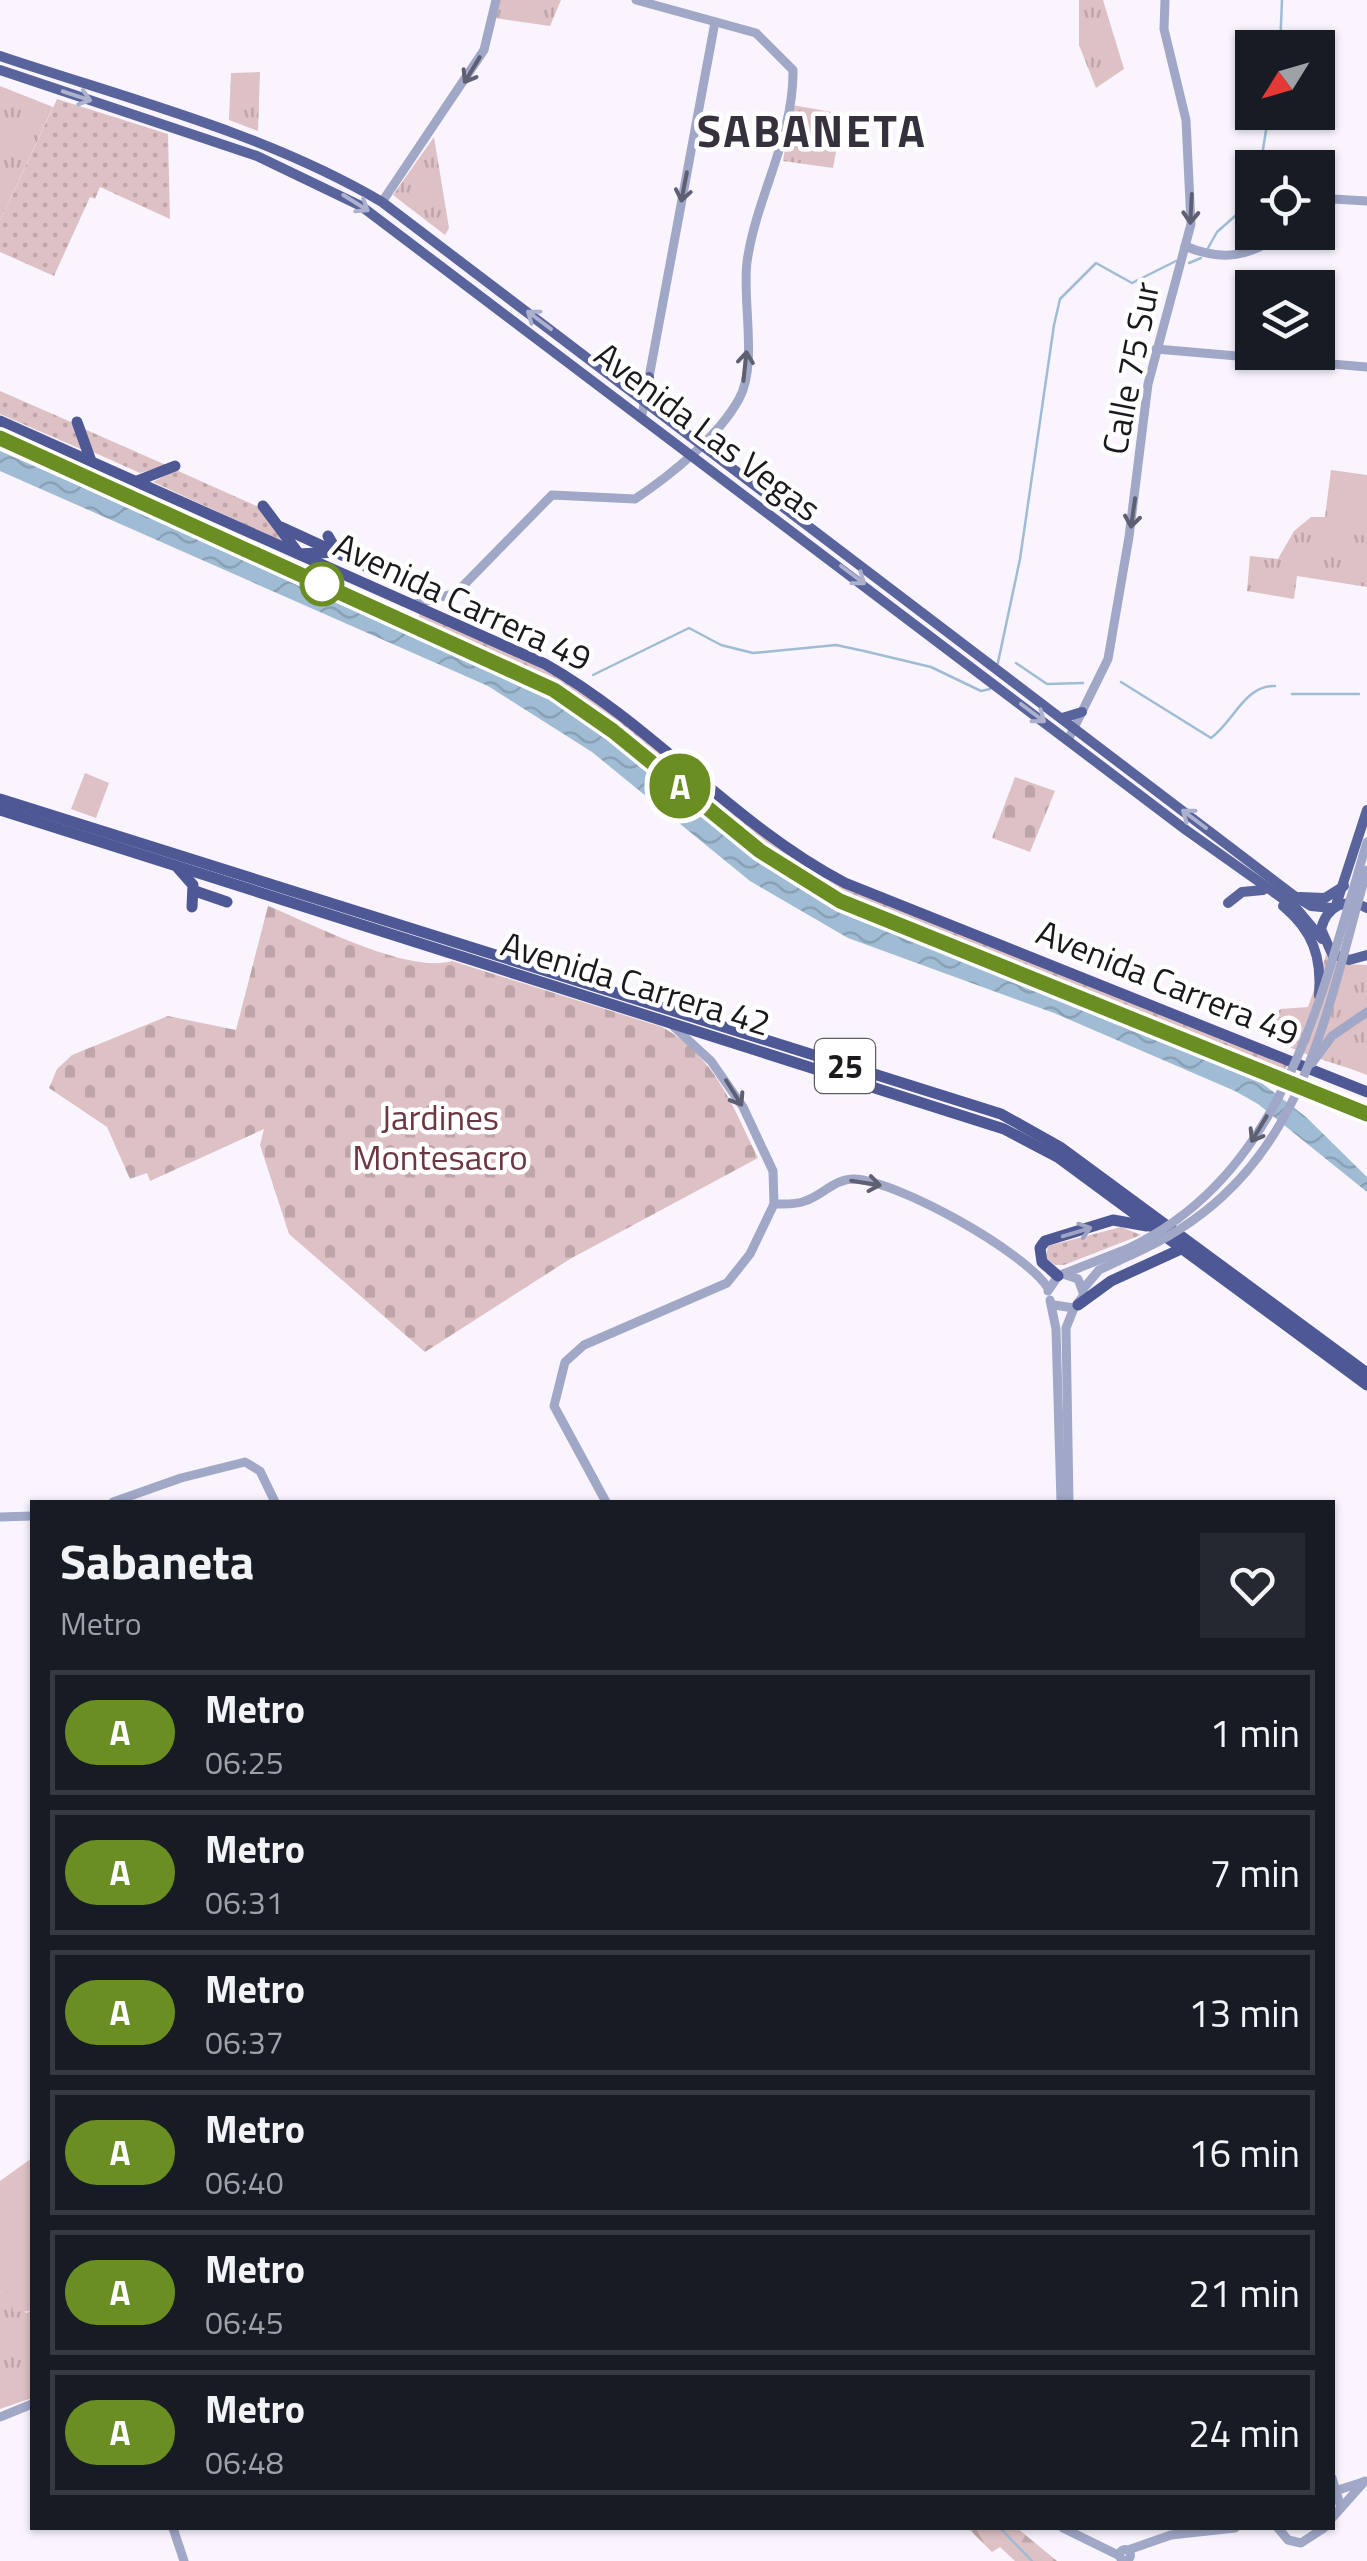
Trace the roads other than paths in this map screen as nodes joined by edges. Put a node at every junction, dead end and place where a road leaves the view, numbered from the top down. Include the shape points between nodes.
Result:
1 (496, 0) edge
2 (637, 0) edge
3 (1165, 0) edge
4 (715, 22) junction
5 (0, 56) edge
6 (0, 70) edge
7 (1335, 200) edge
8 (1367, 201) edge
9 (382, 202) junction
10 (1185, 246) junction
11 (1255, 250) edge
12 (1156, 348) junction
13 (1367, 367) edge
14 (649, 377) junction
15 (631, 390) junction
16 (644, 400) junction
17 (642, 415) junction
18 (0, 420) edge
19 (77, 422) dead end
20 (702, 444) junction
21 (692, 452) junction
22 (91, 462) junction
23 (174, 466) dead end
24 (136, 482) junction
25 (263, 506) dead end
26 (277, 526) junction
27 (328, 536) dead end
28 (362, 551) dead end
29 (337, 552) junction
30 (298, 554) junction
31 (368, 566) junction
32 (376, 588) junction
33 (456, 594) junction
34 (414, 604) junction
35 (448, 619) junction
36 (1082, 712) junction
37 (1062, 718) junction
38 (1074, 727) junction
39 (1068, 740) junction
40 (1, 802) edge
41 (1367, 810) edge
42 (1367, 842) edge
43 (1233, 863) junction
44 (1351, 863) junction
45 (175, 865) junction
46 (1367, 870) edge
47 (1367, 880) edge
48 (1344, 885) junction
49 (1262, 890) junction
50 (194, 891) junction
51 (1293, 895) junction
52 (227, 902) dead end
53 (1228, 903) dead end
54 (192, 907) dead end
55 (1334, 907) junction
56 (1367, 908) edge
57 (1322, 940) junction
58 (1367, 955) edge
59 (500, 957) junction
60 (529, 978) junction
61 (1318, 1002) junction
62 (1367, 1012) edge
63 (668, 1022) junction
64 (767, 1042) junction
65 (736, 1043) junction
66 (1305, 1074) junction
67 (1367, 1092) edge
68 (774, 1204) junction
69 (1152, 1228) junction
70 (1181, 1250) junction
71 (1129, 1252) junction
72 (1061, 1275) junction
73 (1048, 1288) junction
74 (1084, 1289) junction
75 (1050, 1300) junction
76 (1076, 1307) junction
77 (1367, 1373) edge
78 (1367, 1385) edge
79 (119, 1500) edge
80 (274, 1500) edge
81 (605, 1500) edge
82 (1060, 1500) edge
83 (1069, 1500) edge
84 (30, 1516) edge
85 (0, 1517) edge
86 (30, 2405) edge
87 (1, 2418) edge
88 (1366, 2481) edge
89 (1335, 2492) edge
90 (1335, 2494) edge
91 (1341, 2508) junction
92 (1335, 2515) edge
93 (174, 2530) edge
94 (1068, 2530) edge
95 (1221, 2530) edge
96 (1281, 2530) edge
97 (1321, 2530) edge
98 (184, 2561) edge

1 -> 9 street via 484,50
2 - 4 street
3 -> 10 street, Calle 75 Sur via 1164,29 1191,170
4 -> 14 street
20 -> 4 street via 742,392 754,226 777,163 793,70 756,33
5 - 9 main road, Avenida Las Vegas via 264,145
6 -> 17 main road, Avenida Las Vegas via 258,156 337,191
7 - 8 street
15 -> 9 main road, Avenida Las Vegas
10 - 11 street via 1231,258
10 - 12 street, Calle 75 Sur
12 - 13 street
12 -> 36 street, Calle 75 Sur via 1108,659
14 - 15 main road
14 - 16 street
15 - 16 main road, Avenida Las Vegas
16 - 17 street
16 - 20 main road, Avenida Las Vegas
17 - 21 main road, Avenida Las Vegas
18 - 22 highway, Avenida Carrera 49
19 - 22 highway
20 - 21 street
20 - 37 main road, Avenida Las Vegas
21 - 33 street via 630,501 564,492 547,499
21 -> 39 main road, Avenida Las Vegas
22 - 24 highway, Avenida Carrera 49
23 - 24 highway
24 - 30 highway, Avenida Carrera 49
25 - 26 highway
26 - 29 highway
26 - 30 highway
27 - 29 highway
28 - 31 highway
29 - 30 highway
29 - 31 highway
30 - 32 highway, Avenida Carrera 49
31 - 32 highway
32 - 34 highway, Avenida Carrera 49
33 - 34 street
33 - 35 street
34 - 35 highway, Avenida Carrera 49
35 - 67 highway, Avenida Carrera 49 via 590,692 772,839 846,883
36 - 37 main road
36 - 38 street, Calle 75 Sur
37 - 38 main road, Avenida Las Vegas
38 - 39 street, Calle 75 Sur
51 -> 38 main road, Avenida Las Vegas
39 - 43 main road, Avenida Las Vegas
40 - 45 highway, Avenida Carrera 42 / 25
40 - 59 highway, Avenida Carrera 42 / 25
41 - 44 main road
42 - 61 street, bridge
43 - 49 main road
43 - 57 main road, Avenida Las Vegas via 1302,912
44 - 47 main road
44 - 48 main road
45 - 50 highway
45 - 60 highway, Avenida Carrera 42 / 25
46 - 66 street, bridge
48 - 51 main road via 1320,899
48 - 55 main road
49 - 53 main road via 1242,892
49 - 61 main road, bridge via 1314,942
50 - 52 highway
50 - 54 highway
51 - 55 main road, Avenida Las Vegas via 1311,906
55 - 56 main road, Avenida Las Vegas via 1352,902
55 - 57 main road via 1322,922
57 - 58 main road via 1340,958
59 - 60 highway
59 - 64 highway, Avenida Carrera 42 / 25
60 - 63 highway, Avenida Carrera 42 / 25
61 -> 71 street, bridge via 1295,1069 1235,1166 1179,1221
62 - 66 street, bridge via 1332,1036
63 - 65 highway, Avenida Carrera 42 / 25
63 -> 68 street via 733,1090 773,1171
64 - 65 highway
64 - 77 highway, Avenida Carrera 42 / 25 via 1018,1123
65 - 69 highway, Avenida Carrera 42 / 25 via 1018,1135
66 - 71 street, bridge via 1277,1134 1236,1188 1184,1228
68 -> 73 street via 808,1200 854,1179 894,1188 1025,1264
68 - 81 street via 727,1283 584,1345 565,1362 553,1396 557,1413
69 - 70 highway, Avenida Carrera 42 / 25
72 -> 69 highway via 1042,1262 1045,1241 1112,1220
70 - 76 highway via 1110,1281
70 - 78 highway, Avenida Carrera 42 / 25
71 - 72 street
71 - 74 street via 1099,1270
72 - 73 street
72 - 74 street via 1078,1279
73 - 75 street
74 - 76 street
75 - 76 street via 1063,1310
75 - 82 street
76 - 83 street via 1066,1328
79 - 80 street via 252,1464
84 - 85 street
86 - 87 street
88 - 89 street
88 - 91 street
90 - 91 street
91 - 92 street
93 - 98 street
94 - 95 street via 1122,2553
96 - 97 street via 1300,2543

